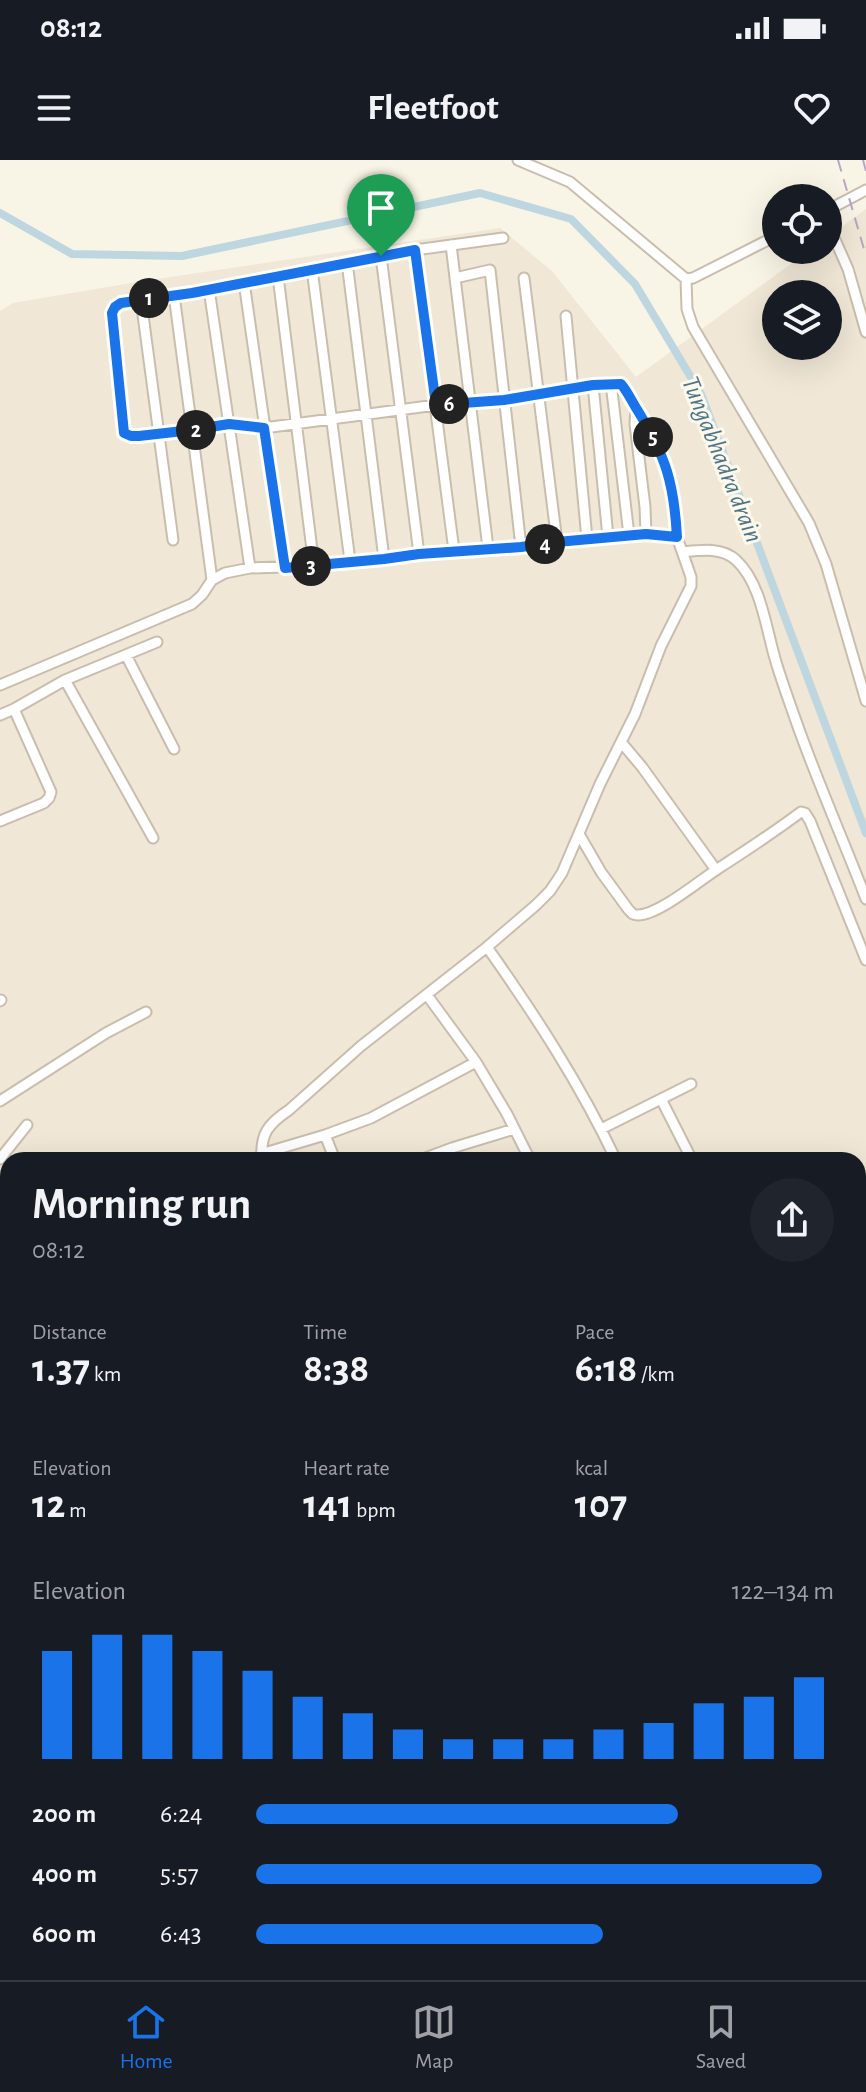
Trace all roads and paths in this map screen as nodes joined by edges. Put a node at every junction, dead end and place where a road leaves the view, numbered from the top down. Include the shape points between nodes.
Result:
1 (518, 160) edge
2 (866, 190) edge
3 (842, 203) edge
4 (503, 238) dead end
5 (762, 243) edge
6 (451, 245) junction
7 (415, 250) junction
8 (381, 256) junction
9 (842, 256) edge
10 (347, 262) junction
11 (312, 269) junction
12 (278, 276) junction
13 (455, 278) junction
14 (524, 278) dead end
15 (686, 279) junction
16 (244, 282) junction
17 (209, 289) junction
18 (174, 295) junction
19 (141, 300) junction
20 (566, 316) dead end
21 (866, 332) edge
22 (611, 383) junction
23 (593, 385) junction
24 (574, 388) junction
25 (539, 395) junction
26 (504, 400) junction
27 (470, 403) junction
28 (436, 405) junction
29 (636, 407) junction
30 (401, 410) junction
31 (367, 414) junction
32 (333, 419) junction
33 (229, 424) junction
34 (297, 424) junction
35 (264, 428) junction
36 (192, 430) junction
37 (160, 434) junction
38 (646, 534) junction
39 (629, 535) junction
40 (608, 537) junction
41 (677, 537) junction
42 (587, 539) junction
43 (173, 540) dead end
44 (557, 542) junction
45 (521, 547) junction
46 (488, 548) junction
47 (454, 551) junction
48 (419, 554) junction
49 (685, 557) junction
50 (384, 559) junction
51 (350, 561) junction
52 (314, 566) junction
53 (250, 568) junction
54 (285, 568) junction
55 (212, 580) junction
56 (157, 642) dead end
57 (126, 655) junction
58 (65, 680) junction
59 (0, 685) edge
60 (866, 701) edge
61 (14, 709) junction
62 (0, 715) edge
63 (621, 742) junction
64 (174, 749) dead end
65 (0, 821) edge
66 (579, 834) junction
67 (153, 838) dead end
68 (716, 870) junction
69 (866, 899) edge
70 (487, 947) junction
71 (866, 960) edge
72 (427, 995) junction
73 (146, 1012) dead end
74 (476, 1062) junction
75 (0, 1083) edge
76 (691, 1084) dead end
77 (9, 1094) junction
78 (661, 1099) junction
79 (0, 1101) edge
80 (27, 1125) dead end
81 (514, 1129) junction
82 (601, 1129) junction
83 (325, 1135) junction
84 (6, 1152) edge
85 (261, 1152) edge
86 (276, 1152) edge
87 (332, 1152) edge
88 (441, 1152) edge
89 (526, 1152) edge
90 (612, 1152) edge
91 (688, 1152) edge

1 - 15 street via 570,182
2 - 3 street
4 - 6 street
5 - 15 street
6 - 7 street
6 - 13 street
7 - 8 street
7 - 28 street
8 - 10 street
8 - 30 street
9 - 21 street
10 - 11 street
10 - 31 street
11 - 12 street
11 - 32 street
12 - 16 street
12 - 34 street
13 - 26 street via 490,270
13 - 27 street
14 - 25 street
15 - 60 street via 693,327 809,523
16 - 17 street
16 - 35 street
17 - 18 street
17 - 33 street
18 - 19 street
18 - 36 street
19 - 37 street
19 - 37 street via 121,303 112,313 124,433
20 - 24 street
22 - 23 street
22 - 29 street via 623,386
22 - 39 street
23 - 24 street
23 - 40 street
24 - 25 street
24 - 42 street
25 - 26 street
25 - 44 street
26 - 27 street
26 - 45 street
27 - 28 street
27 - 46 street
28 - 30 street
28 - 47 street
29 - 38 street
29 - 41 street via 667,468
30 - 31 street
30 - 48 street
31 - 32 street
31 - 50 street
32 - 34 street
32 - 51 street
33 - 35 street
33 - 36 street
33 - 53 street
34 - 35 street
34 - 52 street
35 - 54 street
36 - 37 street
36 - 55 street
37 - 43 street
38 - 39 street
38 - 41 street
39 - 40 street
40 - 42 street
41 - 49 street
42 - 44 street
44 - 45 street
45 - 46 street
46 - 47 street
47 - 48 street
48 - 50 street
49 - 63 street via 691,586
49 - 69 street via 701,550 725,553 743,567 755,589 795,719
50 - 51 street
51 - 52 street
52 - 54 street
53 - 54 street
53 - 55 street
55 - 59 street via 192,604
56 - 57 street
57 - 58 street
57 - 64 street
58 - 61 street
58 - 67 street
61 - 62 street
61 - 65 street via 51,792 44,803
63 - 66 street
63 - 68 street
66 - 68 street via 601,872 639,915
66 - 70 street via 550,891
68 - 71 street via 805,813
70 - 72 street
70 - 82 street via 539,1021
72 - 74 street
72 - 85 street via 278,1118 262,1139
73 - 77 street
74 - 81 street
74 - 83 street via 371,1118
75 - 77 street
76 - 78 street
77 - 79 street
78 - 82 street
78 - 91 street
80 - 84 street
81 - 88 street
81 - 89 street
82 - 90 street
83 - 86 street
83 - 87 street

